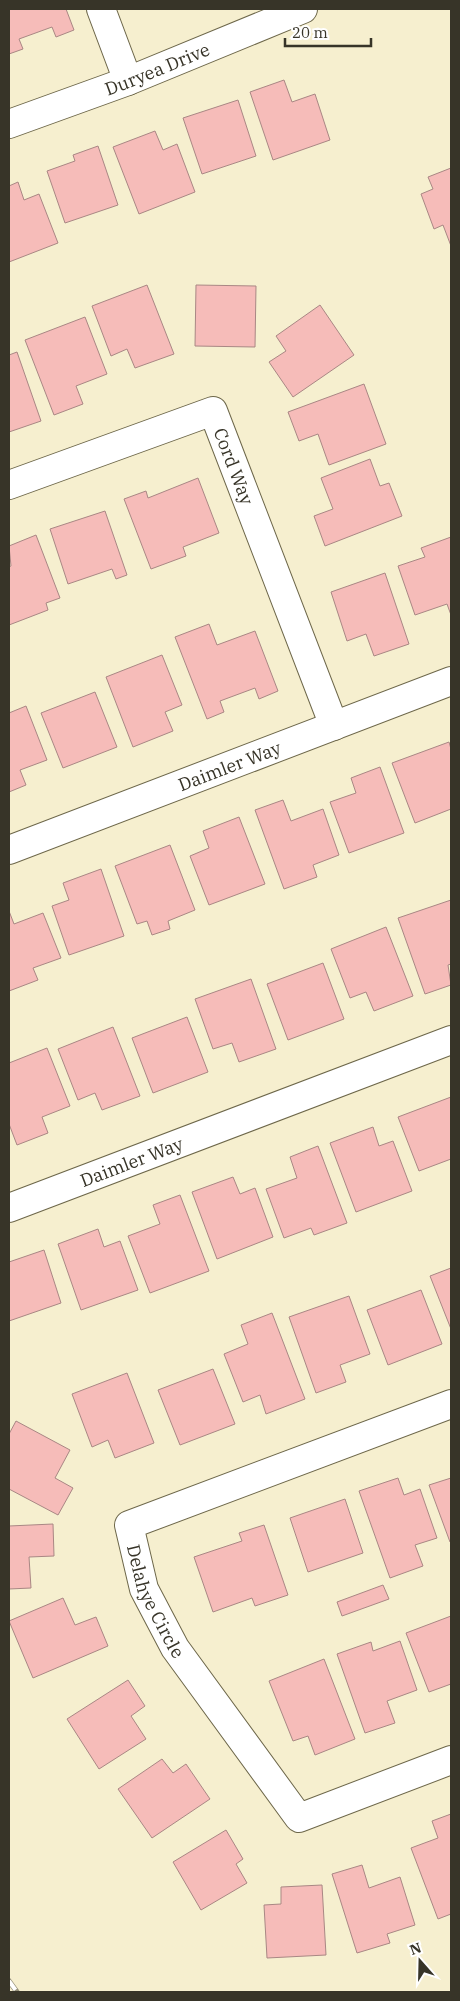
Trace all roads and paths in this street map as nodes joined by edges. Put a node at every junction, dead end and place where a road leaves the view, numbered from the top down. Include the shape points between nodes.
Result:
1 (101, 9) edge
2 (303, 9) edge
3 (128, 81) junction
4 (9, 124) edge
5 (9, 486) edge
6 (451, 681) edge
7 (334, 726) junction
8 (9, 850) edge
9 (451, 1040) edge
10 (9, 1208) edge
11 (451, 1404) edge
12 (451, 1760) edge

1 - 3 street
2 - 3 street, Duryea Drive
3 - 4 street, Duryea Drive
5 - 7 street, Cord Way via 213,411
6 - 7 street, Daimler Way
7 - 8 street, Daimler Way
9 - 10 street, Daimler Way
11 - 12 street, Delahye Circle via 129,1525 144,1590 170,1641 299,1818

